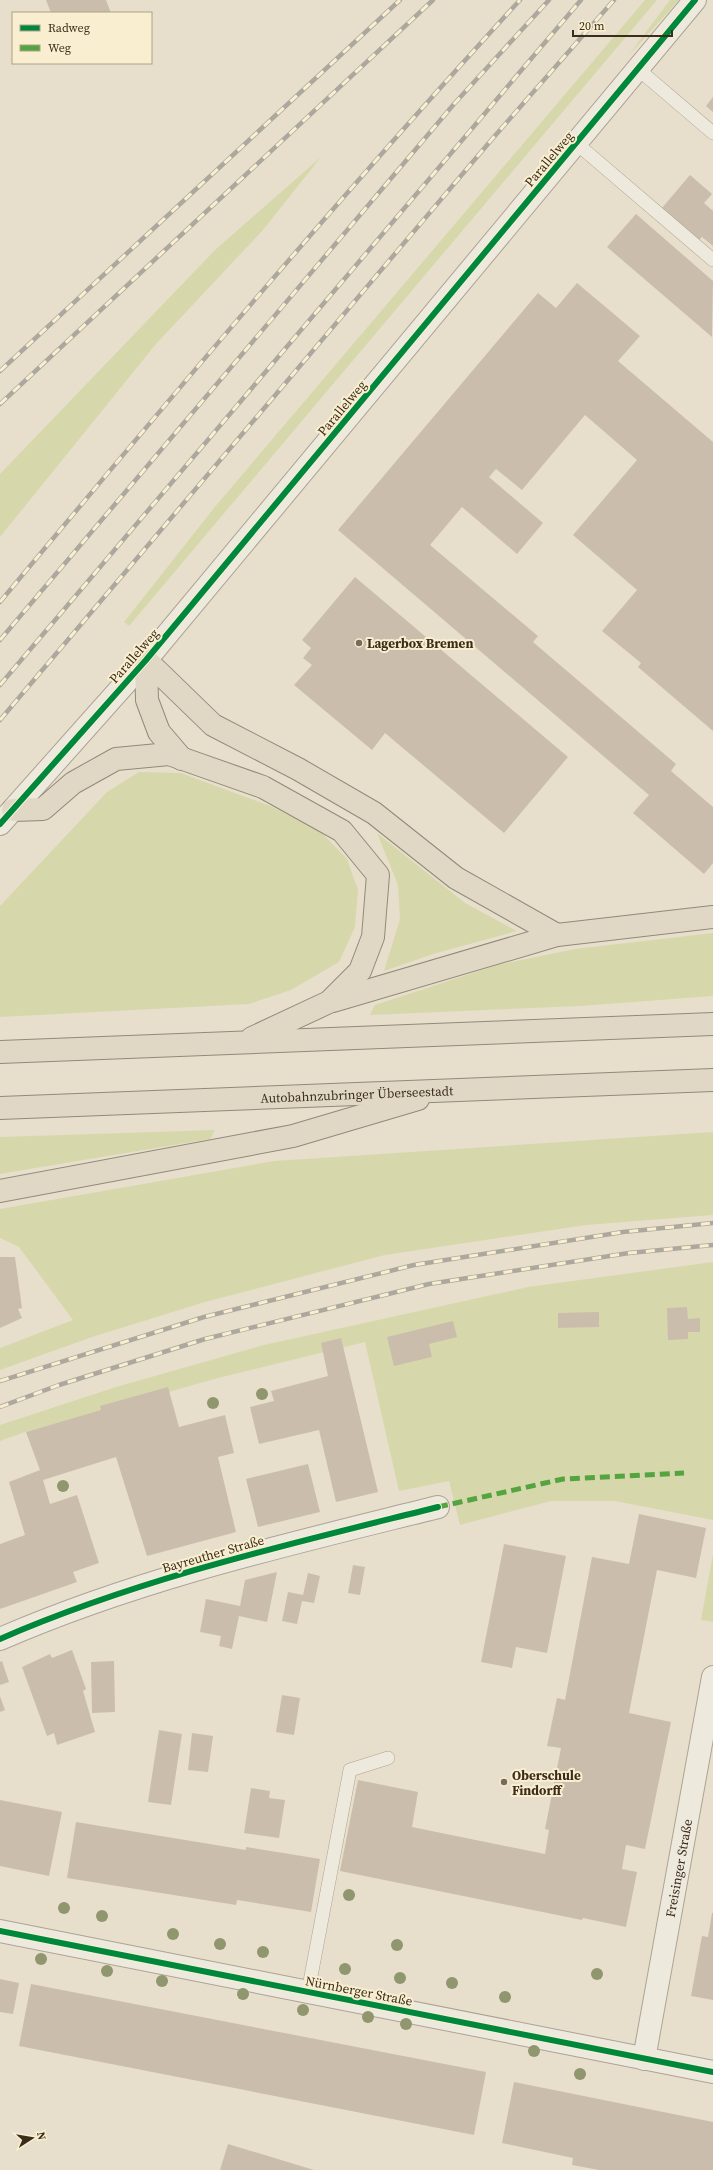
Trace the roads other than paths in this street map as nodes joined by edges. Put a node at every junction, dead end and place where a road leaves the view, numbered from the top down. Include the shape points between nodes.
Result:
1 (695, 0) edge
2 (638, 68) junction
3 (713, 132) edge
4 (576, 143) junction
5 (713, 260) edge
6 (146, 660) junction
7 (182, 759) junction
8 (6, 817) edge
9 (713, 917) edge
10 (557, 935) junction
11 (329, 1002) junction
12 (713, 1024) edge
13 (242, 1042) junction
14 (0, 1052) edge
15 (713, 1080) edge
16 (450, 1090) junction
17 (0, 1108) edge
18 (0, 1191) edge
19 (438, 1507) dead end
20 (0, 1639) edge
21 (713, 1677) edge
22 (388, 1758) dead end
23 (0, 1931) edge
24 (308, 1992) junction
25 (644, 2059) junction
26 (713, 2072) edge

1 - 2 street, Parallelweg
2 - 3 lane
2 - 4 street, Parallelweg
4 - 5 lane
4 - 6 street, Parallelweg
6 - 7 highway via 147,700 159,732
6 - 8 street, Parallelweg
6 - 10 highway via 213,725 374,812 456,878
7 - 8 highway via 169,754 116,759 73,783 43,808
7 - 11 highway via 263,787 342,831 378,875 373,937 360,971
9 - 10 highway
10 - 11 highway
11 - 13 highway
12 - 13 highway
13 - 14 highway
15 - 16 highway, Autobahnzubringer Überseestadt
16 - 17 highway, Autobahnzubringer Überseestadt
16 - 18 highway via 293,1136
19 - 20 street, Bayreuther Straße via 287,1544 165,1580 35,1624
21 - 25 street, Freisinger Straße
22 - 24 lane via 350,1770
23 - 24 street, Nürnberger Straße
24 - 25 street, Nürnberger Straße
25 - 26 street, Nürnberger Straße

